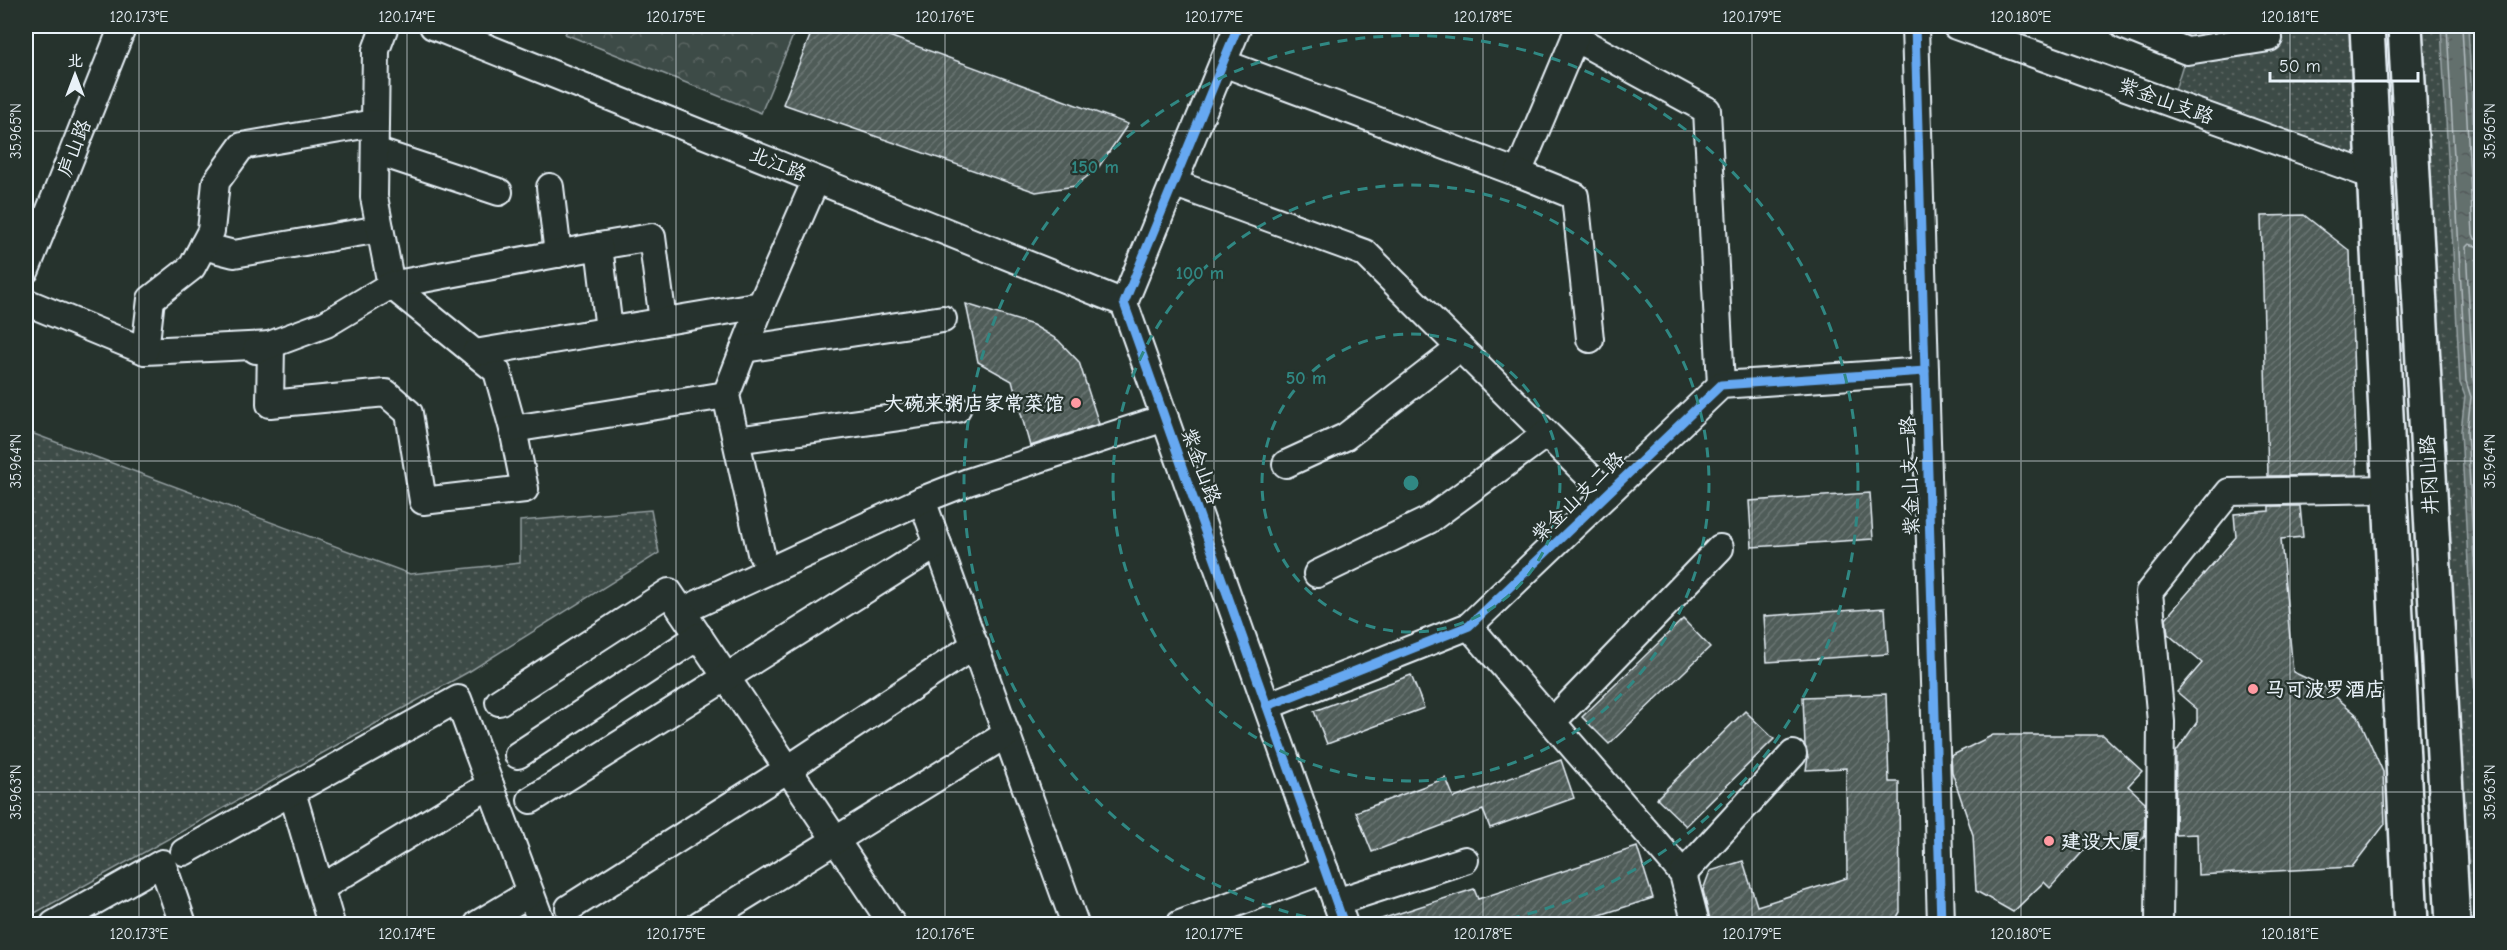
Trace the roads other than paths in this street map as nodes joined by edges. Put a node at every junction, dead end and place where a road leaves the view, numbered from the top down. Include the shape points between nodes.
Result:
1 (123, 26) edge
2 (385, 26) edge
3 (433, 26) edge
4 (1238, 26) edge
5 (1915, 26) edge
6 (1956, 26) edge
7 (2124, 26) edge
8 (2266, 26) edge
9 (2367, 26) edge
10 (2405, 26) edge
11 (1578, 32) edge
12 (1223, 63) junction
13 (375, 123) junction
14 (375, 151) junction
15 (1518, 173) junction
16 (2376, 177) junction
17 (816, 180) junction
18 (1173, 183) junction
19 (550, 187) dead end
20 (499, 192) dead end
21 (380, 229) junction
22 (203, 246) junction
23 (599, 246) junction
24 (558, 254) junction
25 (26, 270) edge
26 (391, 285) junction
27 (26, 302) edge
28 (1124, 303) junction
29 (761, 305) junction
30 (943, 319) dead end
31 (663, 321) junction
32 (609, 330) junction
33 (1590, 339) dead end
34 (271, 345) junction
35 (1460, 348) junction
36 (744, 349) junction
37 (145, 351) junction
38 (475, 352) junction
39 (222, 363) dead end
40 (1925, 371) junction
41 (1721, 385) junction
42 (726, 395) junction
43 (957, 409) dead end
44 (1165, 418) junction
45 (513, 429) junction
46 (1546, 434) junction
47 (736, 440) junction
48 (1286, 464) dead end
49 (2391, 489) junction
50 (1607, 494) junction
51 (922, 500) junction
52 (938, 544) junction
53 (1720, 548) dead end
54 (761, 553) dead end
55 (1317, 574) dead end
56 (675, 602) junction
57 (1469, 626) junction
58 (699, 636) junction
59 (975, 645) junction
60 (726, 677) junction
61 (499, 702) dead end
62 (1267, 706) junction
63 (1551, 722) junction
64 (1007, 734) junction
65 (1793, 754) dead end
66 (518, 755) dead end
67 (788, 769) junction
68 (490, 785) junction
69 (292, 792) junction
70 (531, 800) dead end
71 (836, 840) junction
72 (173, 857) junction
73 (1465, 860) dead end
74 (1325, 870) junction
75 (1683, 874) junction
76 (321, 888) junction
77 (530, 893) junction
78 (568, 908) dead end
79 (1340, 913) edge
80 (54, 924) edge
81 (183, 924) edge
82 (332, 924) edge
83 (478, 924) edge
84 (542, 924) edge
85 (700, 924) edge
86 (892, 924) edge
87 (1075, 924) edge
88 (1180, 924) edge
89 (1696, 924) edge
90 (1941, 924) edge
91 (2159, 924) edge
92 (2412, 924) edge
93 (2453, 924) edge

1 - 25 street, 庐山路
2 - 13 street via 376,50
3 - 17 street, 北江路
4 - 12 street
5 - 40 street, 紫金山支一路
6 - 16 street, 紫金山支路
7 - 8 street via 2187,51 2269,38
9 - 16 main road, 井冈山路
10 - 93 main road, 井冈山路
11 - 15 street
11 - 41 street via 1707,110
12 - 15 street
12 - 18 street
13 - 14 street
13 - 22 street via 242,146 216,182 211,231
14 - 20 street
14 - 21 street via 374,197
15 - 33 street via 1575,196
16 - 49 main road, 井冈山路
17 - 28 street, 北江路
17 - 29 street
18 - 28 street
18 - 35 street via 1365,253
19 - 24 street
21 - 22 street via 234,254
21 - 26 street
22 - 37 street via 192,267 151,299
23 - 24 street
23 - 31 street via 652,237
23 - 32 street
24 - 26 street
26 - 34 street via 326,324
26 - 38 street
27 - 37 street
28 - 44 street, 紫金山路
29 - 31 street
29 - 36 street
30 - 36 street
31 - 32 street
32 - 38 street
34 - 37 street
34 - 39 street
34 - 45 street via 270,404 386,393 409,413 423,501 525,489
35 - 46 street
35 - 48 street via 1345,437
36 - 42 street
38 - 45 street via 497,371
40 - 41 street
40 - 90 street, 紫金山支一路
41 - 50 street, 紫金山支二路
42 - 45 street
42 - 47 street
43 - 47 street
44 - 51 street
44 - 62 street, 紫金山路
46 - 50 street
46 - 55 street via 1430,520
47 - 54 street
49 - 91 street via 2229,492 2149,592 2161,722
49 - 92 main road, 井冈山路
50 - 57 street, 紫金山支二路
51 - 52 street
51 - 56 street
52 - 59 street
52 - 60 street
53 - 63 street
56 - 58 street
56 - 61 street
57 - 62 street, 紫金山支二路
57 - 63 street
58 - 60 street
58 - 66 street
59 - 64 street
59 - 67 street
60 - 67 street
60 - 70 street
62 - 74 street, 紫金山路
63 - 75 street
64 - 71 street
64 - 87 street
65 - 75 street
67 - 71 street
67 - 78 street
68 - 69 street via 458,699
68 - 76 street
68 - 77 street
69 - 72 street
69 - 76 street
71 - 85 street
71 - 86 street
72 - 80 street
72 - 81 street
73 - 79 street
74 - 79 street, 紫金山路
74 - 88 street
75 - 89 street
76 - 82 street
77 - 83 street
77 - 84 street

